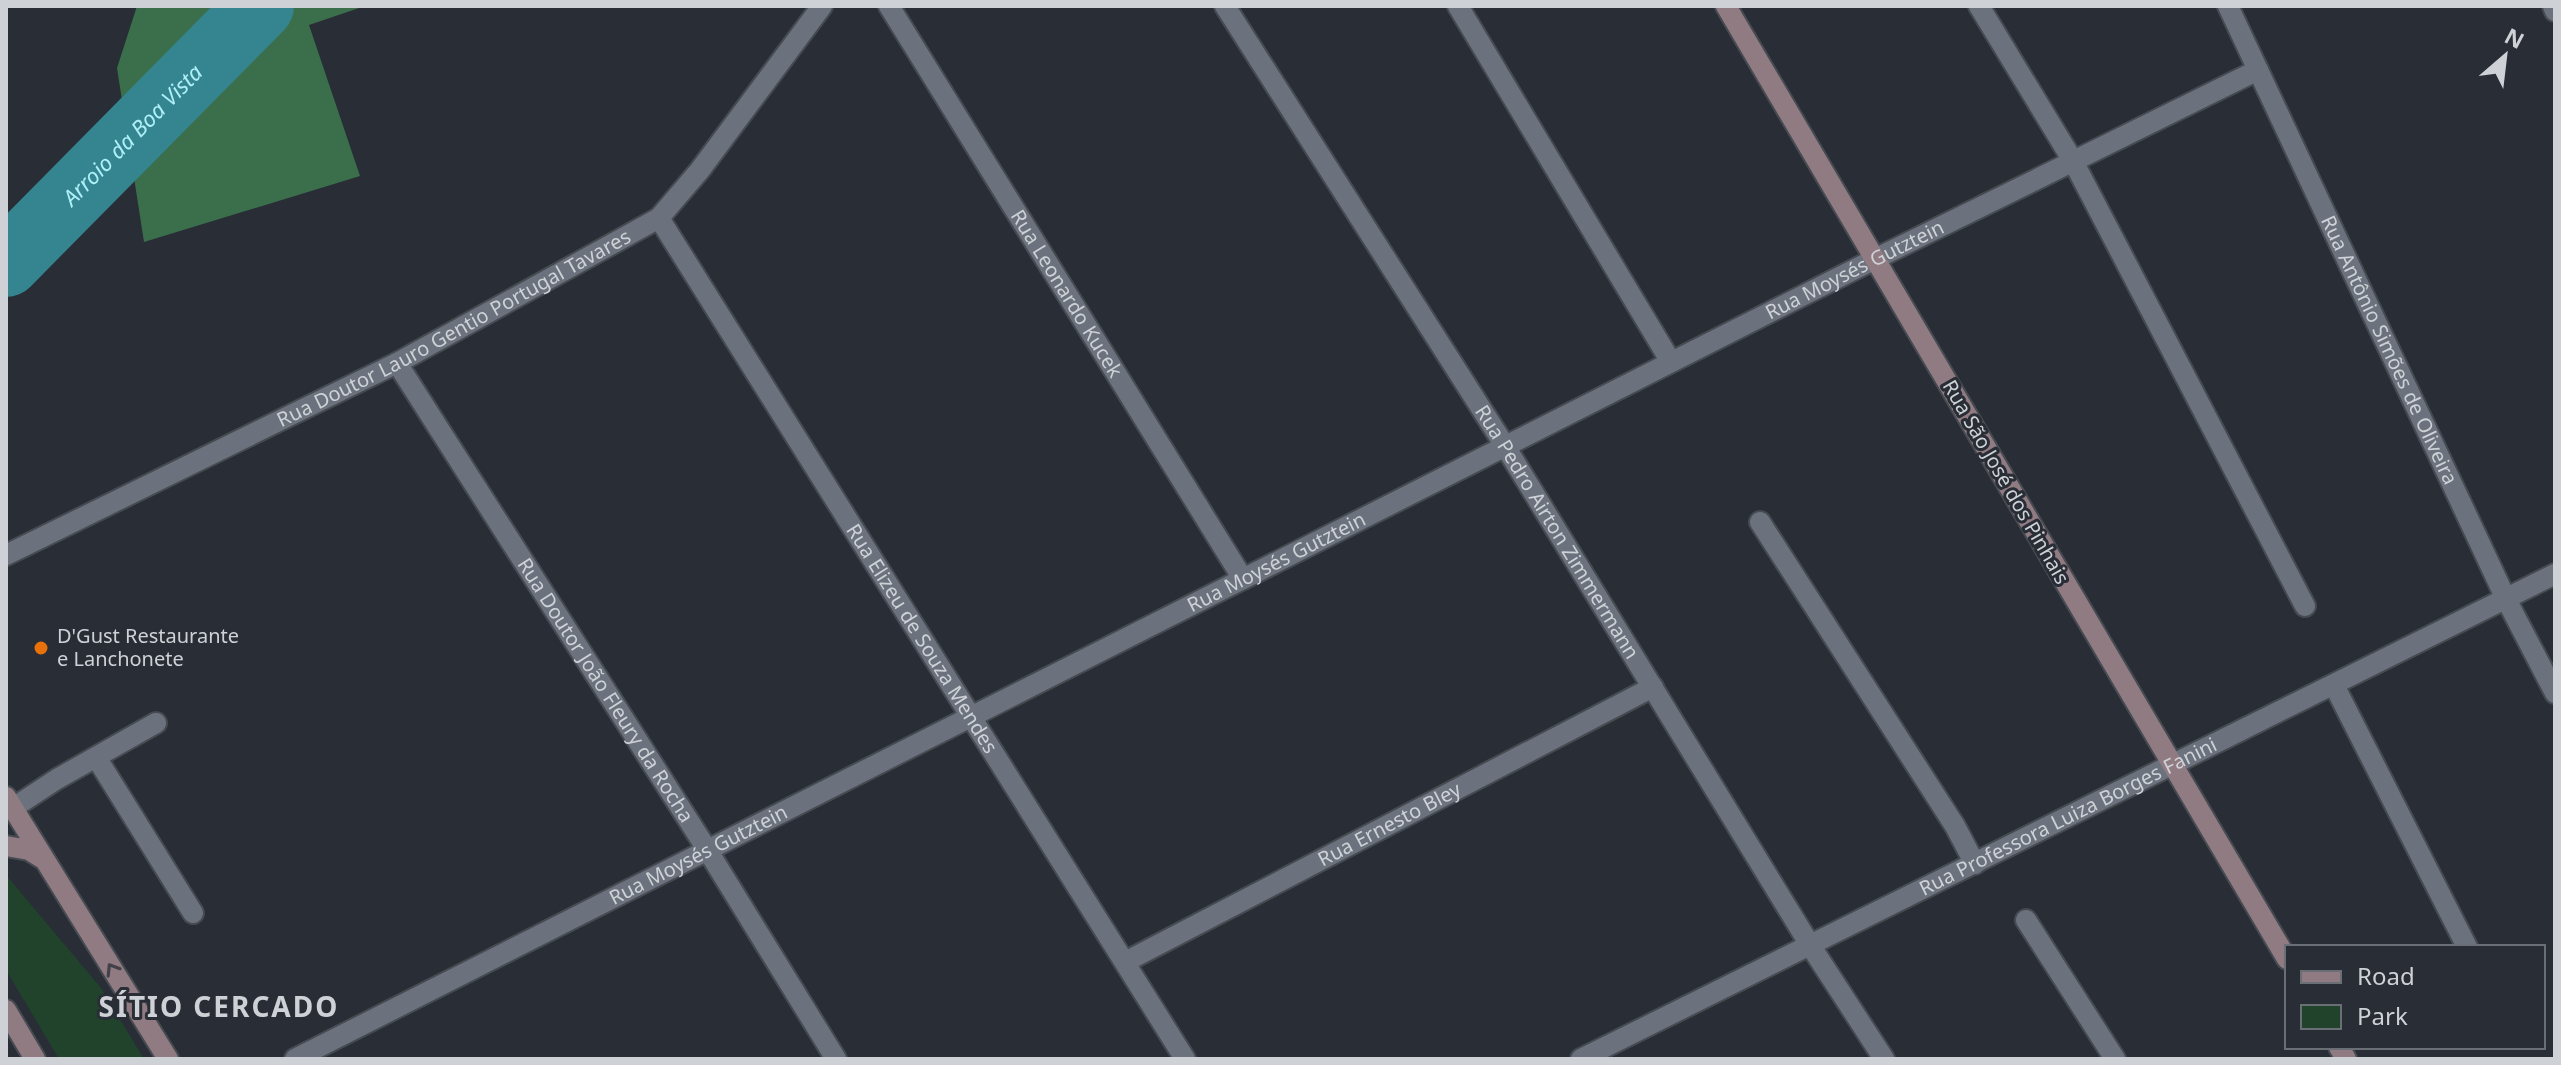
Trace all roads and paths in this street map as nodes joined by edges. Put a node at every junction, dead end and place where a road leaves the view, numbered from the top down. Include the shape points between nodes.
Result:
1 (822, 6) edge
2 (889, 6) edge
3 (1225, 6) edge
4 (1458, 6) edge
5 (1726, 6) edge
6 (1979, 6) edge
7 (2228, 6) edge
8 (2258, 70) junction
9 (2073, 161) junction
10 (659, 218) junction
11 (1875, 259) junction
12 (1671, 362) junction
13 (397, 363) junction
14 (1505, 446) junction
15 (1760, 522) dead end
16 (6, 555) edge
17 (2555, 574) edge
18 (1243, 579) junction
19 (2506, 599) junction
20 (2305, 606) dead end
21 (2334, 685) junction
22 (1653, 687) junction
23 (2555, 693) edge
24 (972, 717) junction
25 (156, 723) dead end
26 (96, 757) junction
27 (2173, 765) junction
28 (10, 802) edge
29 (6, 846) edge
30 (708, 851) junction
31 (45, 860) junction
32 (1975, 864) junction
33 (193, 913) dead end
34 (2026, 920) dead end
35 (1810, 945) junction
36 (2466, 945) edge
37 (2285, 956) edge
38 (1125, 962) junction
39 (6, 1010) edge
40 (35, 1059) edge
41 (168, 1059) edge
42 (295, 1059) edge
43 (836, 1059) edge
44 (1185, 1059) edge
45 (1581, 1059) edge
46 (1884, 1059) edge
47 (2115, 1059) edge

1 - 10 street, Rua Doutor Lauro Gentio Portugal Tavares
2 - 18 street, Rua Leonardo Kucek
3 - 14 street, Rua Pedro Airton Zimmermann
4 - 12 street
5 - 11 street, Rua São José dos Pinhais
6 - 9 street
7 - 8 street, Rua Antônio Simões de Oliveira
8 - 9 street, Rua Moysés Gutztein
8 - 19 street, Rua Antônio Simões de Oliveira
9 - 11 street, Rua Moysés Gutztein
9 - 20 street
10 - 13 street, Rua Doutor Lauro Gentio Portugal Tavares
10 - 24 street, Rua Elizeu de Souza Mendes
11 - 12 street, Rua Moysés Gutztein
11 - 27 street, Rua São José dos Pinhais
12 - 14 street, Rua Moysés Gutztein
13 - 16 street, Rua Doutor Lauro Gentio Portugal Tavares
13 - 30 street, Rua Doutor João Fleury da Rocha
14 - 18 street, Rua Moysés Gutztein
14 - 22 street, Rua Pedro Airton Zimmermann
15 - 32 street
17 - 19 street, Rua Professora Luiza Borges Fanini
18 - 24 street, Rua Moysés Gutztein
19 - 21 street, Rua Professora Luiza Borges Fanini
19 - 23 street, Rua Antônio Simões de Oliveira
21 - 27 street, Rua Professora Luiza Borges Fanini
21 - 36 street
22 - 35 street, Rua Pedro Airton Zimmermann
22 - 38 street, Rua Ernesto Bley
24 - 30 street, Rua Moysés Gutztein
24 - 38 street, Rua Elizeu de Souza Mendes
25 - 26 street
26 - 28 street
26 - 33 street
27 - 32 street, Rua Professora Luiza Borges Fanini
27 - 37 street, Rua São José dos Pinhais
28 - 31 street
29 - 31 street via 29,850
30 - 42 street, Rua Moysés Gutztein
30 - 43 street, Rua Doutor João Fleury da Rocha
41 -> 31 street
32 - 35 street, Rua Professora Luiza Borges Fanini
34 - 47 street
35 - 45 street, Rua Professora Luiza Borges Fanini
35 - 46 street, Rua Pedro Airton Zimmermann
38 - 44 street, Rua Elizeu de Souza Mendes
39 - 40 street

